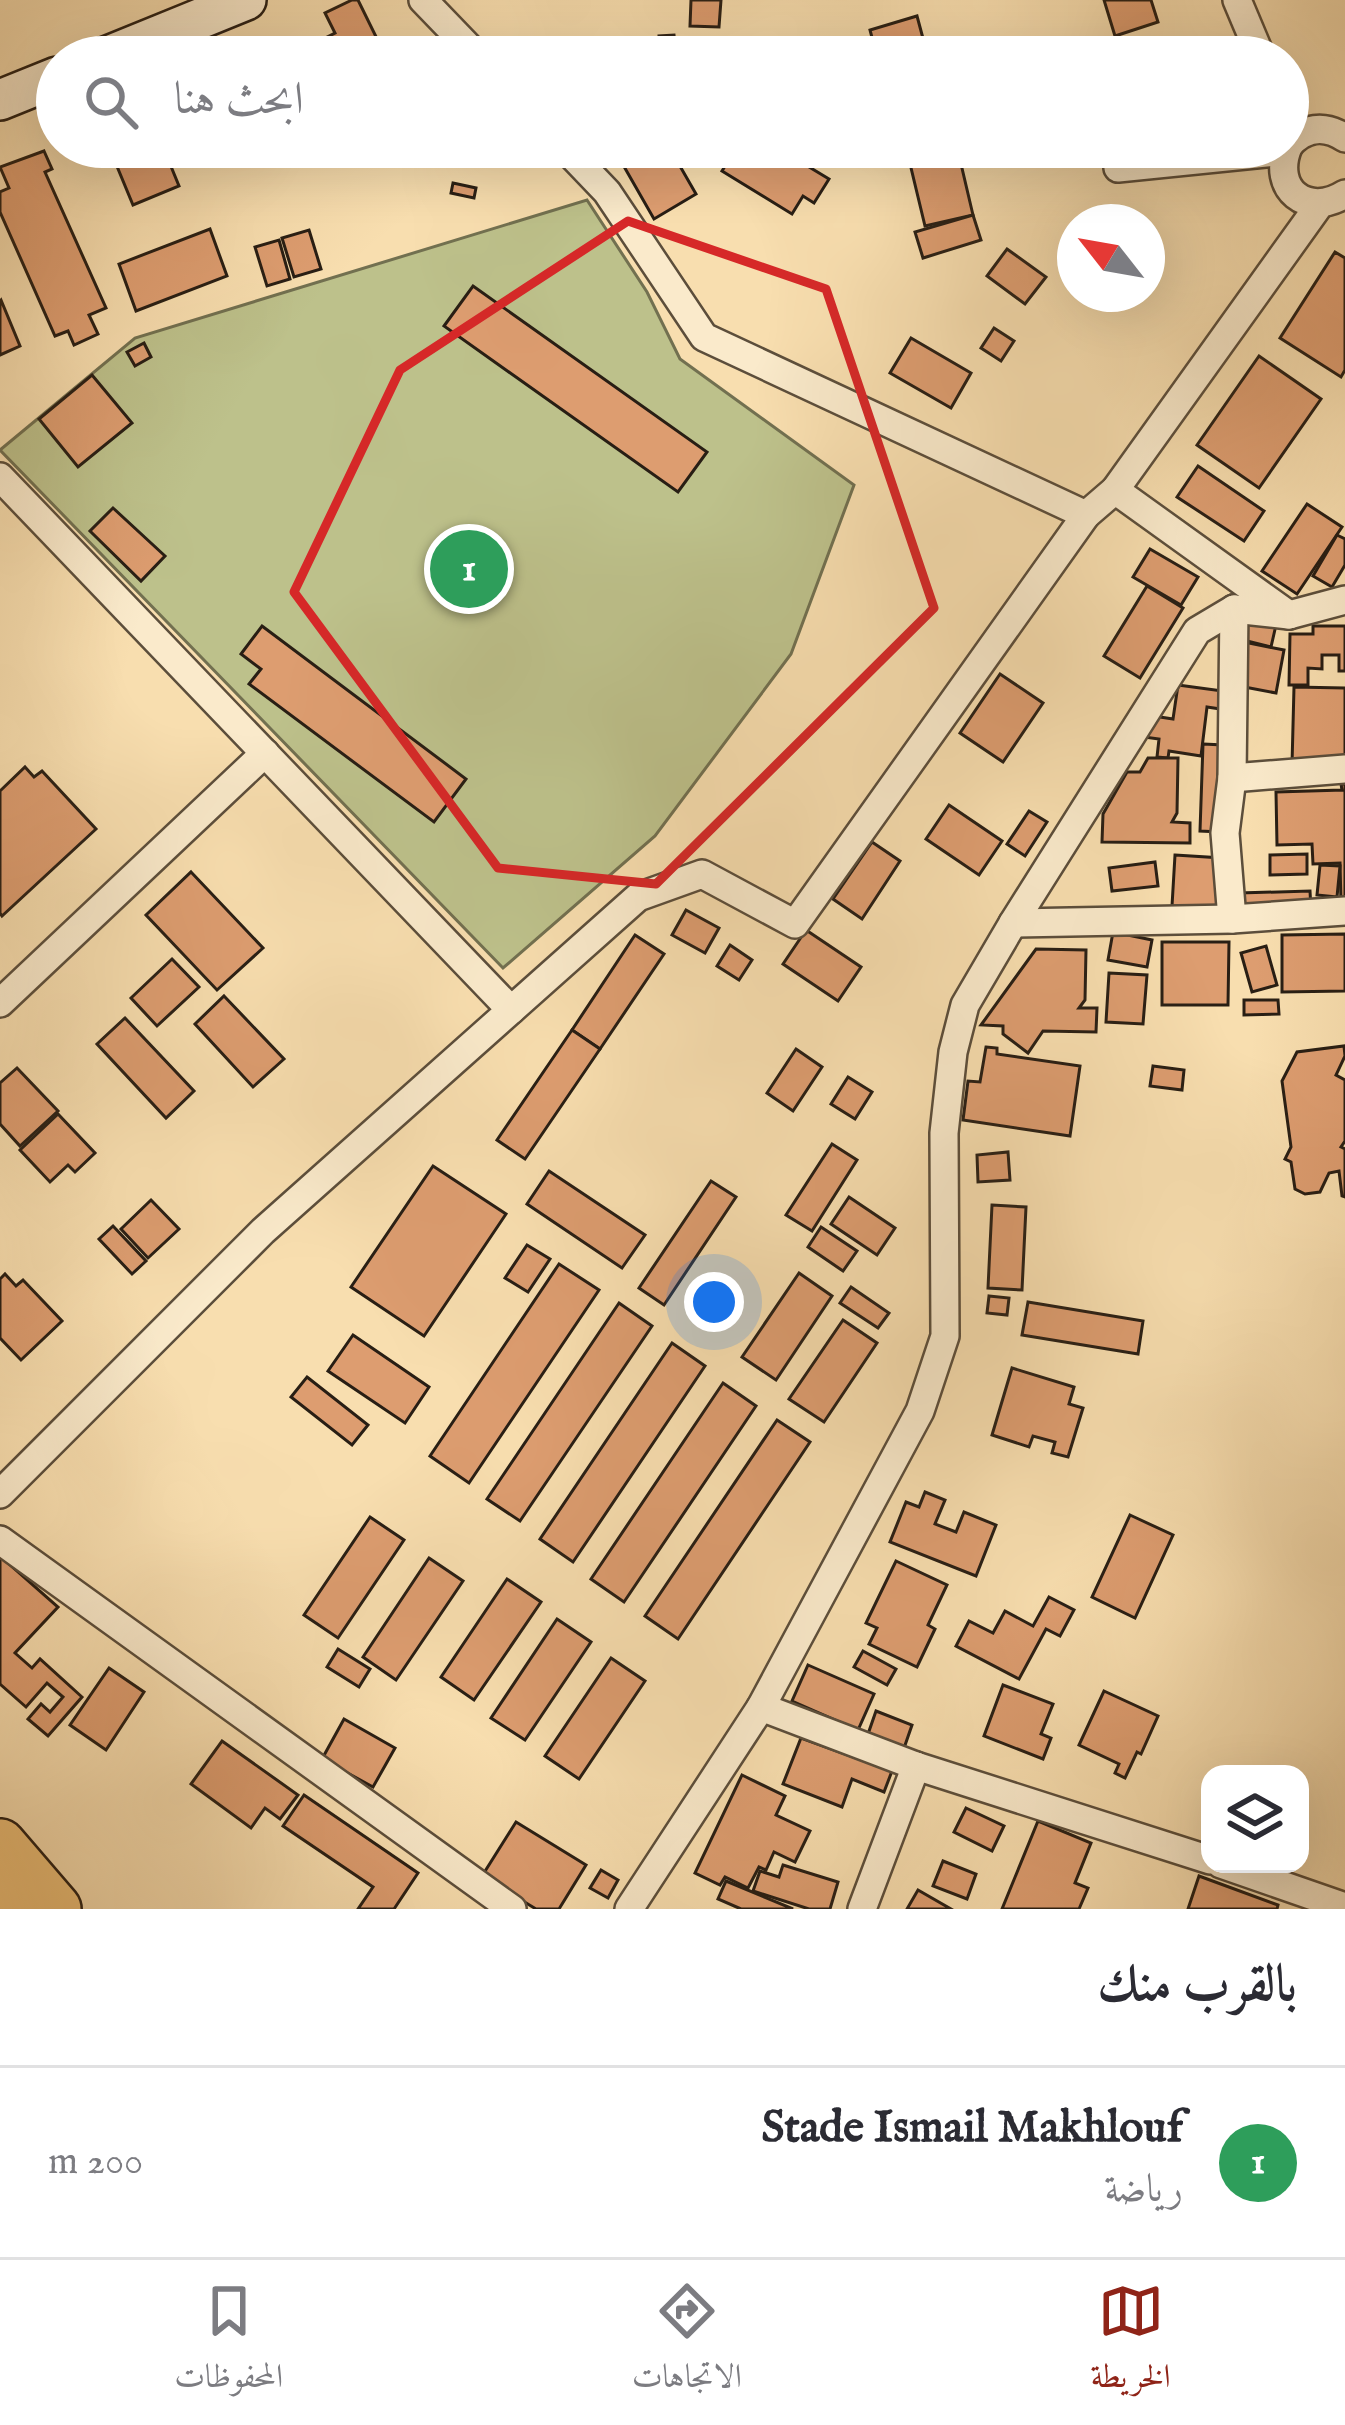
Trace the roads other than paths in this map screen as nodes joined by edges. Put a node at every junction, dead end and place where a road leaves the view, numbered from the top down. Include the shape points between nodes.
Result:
1 (246, 0) edge
2 (424, 0) edge
3 (1237, 0) edge
4 (158, 36) edge
5 (458, 36) edge
6 (1252, 36) edge
7 (36, 85) edge
8 (0, 100) edge
9 (1309, 130) edge
10 (1345, 138) edge
11 (584, 168) edge
12 (1283, 168) edge
13 (1333, 199) edge
14 (0, 477) edge
15 (1115, 490) junction
16 (1086, 515) junction
17 (1345, 600) edge
18 (1234, 609) junction
19 (1289, 615) junction
20 (265, 753) junction
21 (1345, 770) edge
22 (1232, 778) junction
23 (1345, 910) edge
24 (1232, 919) junction
25 (1012, 923) junction
26 (0, 1003) edge
27 (511, 1010) junction
28 (0, 1494) edge
29 (0, 1540) edge
30 (761, 1707) junction
31 (916, 1766) junction
32 (0, 1846) edge
33 (1201, 1857) edge
34 (1247, 1873) edge
35 (1345, 1907) edge
36 (55, 1909) edge
37 (512, 1909) edge
38 (629, 1909) edge
39 (862, 1909) edge

1 - 4 main road
2 - 5 street
3 - 6 street
7 - 8 main road
9 - 10 street
11 - 16 street via 704,338
12 - 13 street via 1288,187 1308,202
13 - 15 street
14 - 20 street
15 - 16 street
15 - 19 street
16 - 27 street via 795,924 702,874 638,897
17 - 19 street
18 - 19 street
18 - 22 street
18 - 25 street via 1197,631
20 - 26 street
20 - 27 street
21 - 22 street
22 - 24 street via 1225,832
23 - 24 street
24 - 25 street
25 - 30 street via 965,1005 953,1052 944,1133 945,1336 920,1411
27 - 28 street via 263,1231
29 - 37 street
30 - 31 street
30 - 38 street
31 - 33 street
31 - 39 street
32 - 36 highway
34 - 35 street

